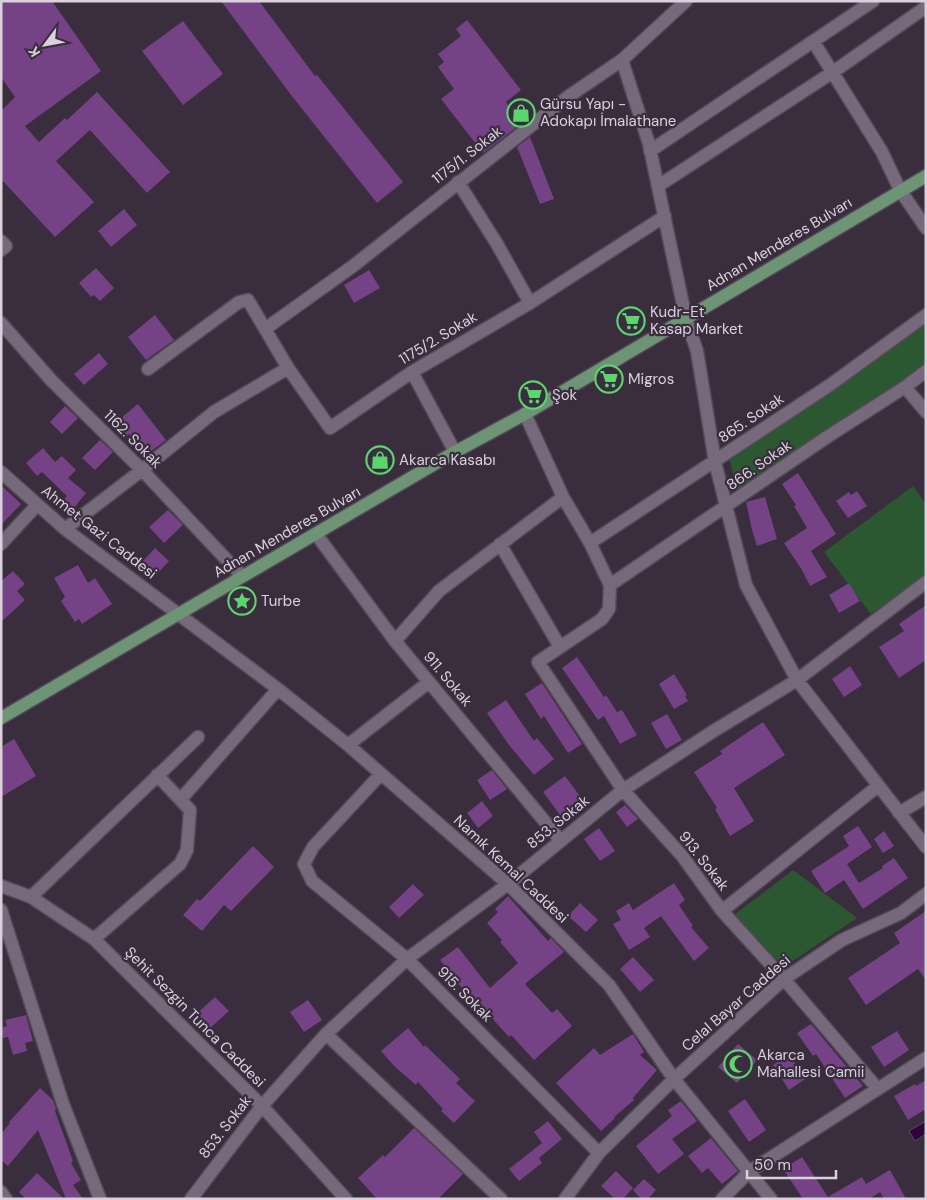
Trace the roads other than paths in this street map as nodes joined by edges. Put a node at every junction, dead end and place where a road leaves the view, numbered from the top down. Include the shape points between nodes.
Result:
1 (686, 1) edge
2 (873, 1) edge
3 (926, 7) edge
4 (813, 41) junction
5 (622, 60) junction
6 (833, 72) junction
7 (650, 151) junction
8 (926, 176) edge
9 (458, 182) junction
10 (658, 186) junction
11 (900, 190) junction
12 (666, 216) junction
13 (926, 228) edge
14 (530, 303) junction
15 (926, 316) edge
16 (686, 318) junction
17 (1, 323) edge
18 (265, 329) junction
19 (148, 368) dead end
20 (288, 368) junction
21 (926, 371) edge
22 (412, 372) junction
23 (905, 387) junction
24 (926, 412) edge
25 (524, 414) junction
26 (455, 452) junction
27 (715, 462) junction
28 (142, 470) junction
29 (1, 472) edge
30 (563, 497) junction
31 (37, 505) junction
32 (726, 507) junction
33 (66, 529) junction
34 (316, 534) junction
35 (590, 543) junction
36 (1, 544) edge
37 (500, 544) junction
38 (242, 576) junction
39 (926, 582) edge
40 (610, 584) junction
41 (178, 614) junction
42 (395, 641) junction
43 (560, 646) junction
44 (797, 680) junction
45 (429, 682) junction
46 (278, 689) junction
47 (1, 718) edge
48 (198, 737) dead end
49 (348, 745) junction
50 (381, 774) junction
51 (157, 775) junction
52 (878, 786) junction
53 (623, 790) junction
54 (926, 797) edge
55 (181, 799) junction
56 (899, 813) junction
57 (561, 840) junction
58 (926, 847) edge
59 (508, 884) junction
60 (1, 886) edge
61 (926, 894) edge
62 (31, 897) junction
63 (1, 910) edge
64 (722, 910) junction
65 (94, 940) junction
66 (407, 959) junction
67 (784, 979) junction
68 (326, 1034) junction
69 (926, 1058) edge
70 (674, 1079) junction
71 (877, 1088) junction
72 (262, 1106) junction
73 (599, 1153) junction
74 (750, 1171) junction
75 (1, 1192) edge
76 (6, 1199) edge
77 (100, 1199) edge
78 (191, 1199) edge
79 (346, 1199) edge
80 (501, 1199) edge
81 (565, 1199) edge
82 (722, 1199) edge
83 (771, 1199) edge

1 - 5 street, 1175/1. Sokak
2 - 4 street
3 - 6 street
4 - 6 street
4 - 7 street
5 - 7 street
5 - 9 street, 1175/1. Sokak via 569,96
6 - 10 street
6 - 11 street via 882,152
7 - 10 street
8 - 11 main road, Adnan Menderes Bulvarı
9 - 14 street via 498,244
9 - 18 street, 1175/1. Sokak via 353,266
10 - 12 street
11 - 13 street
11 - 16 main road, Adnan Menderes Bulvarı
12 - 14 street, 1175/2. Sokak
12 - 16 street
14 - 22 street, 1175/2. Sokak
15 - 27 street, 865. Sokak
16 - 25 main road, Adnan Menderes Bulvarı
16 - 27 street via 697,352
17 - 28 street, 1162. Sokak via 51,380
18 - 19 street, 1175/2. Sokak via 248,300 239,302
18 - 20 street, 1175/2. Sokak
20 - 22 street, 1175/2. Sokak via 330,428
20 - 28 street via 214,412
21 - 23 street, 866. Sokak
22 - 26 street
23 - 24 street
23 - 32 street, 866. Sokak
25 - 26 main road, Adnan Menderes Bulvarı
25 - 30 street, 913. Sokak
26 - 34 main road, Adnan Menderes Bulvarı
27 - 32 street
27 - 35 street, 865. Sokak
28 - 33 street
28 - 38 street, 1162. Sokak
29 - 31 street, Ahmet Gazi Caddesi
30 - 35 street, 913. Sokak
30 - 37 street
31 - 33 street, Ahmet Gazi Caddesi
31 - 36 street
32 - 40 street, 866. Sokak
32 - 44 street via 746,585
33 - 41 street, Ahmet Gazi Caddesi
34 - 38 main road, Adnan Menderes Bulvarı
34 - 42 street, 911. Sokak
35 - 40 street, 913. Sokak
37 - 42 street via 439,591
37 - 43 street
38 - 41 main road, Adnan Menderes Bulvarı
39 - 44 street, 853. Sokak
40 - 43 street, 913. Sokak via 609,609 602,619
41 - 46 street, Namık Kemal Caddesi
41 - 47 main road, Adnan Menderes Bulvarı
42 - 45 street, 911. Sokak
43 - 53 street, 913. Sokak via 538,662
44 - 52 street
44 - 53 street, 853. Sokak
45 - 49 street
45 - 57 street, 911. Sokak
46 - 49 street, Namık Kemal Caddesi
46 - 55 street
48 - 51 street
49 - 50 street, Namık Kemal Caddesi
50 - 59 street, Namık Kemal Caddesi
50 - 66 street, 915. Sokak via 313,847 304,864 312,881
51 - 55 street
51 - 62 street
52 - 56 street
52 - 64 street
53 - 57 street, 853. Sokak
53 - 64 street, 913. Sokak via 683,857
54 - 56 street
55 - 65 street via 190,810 187,850 180,864
56 - 58 street
57 - 59 street, 853. Sokak
59 - 66 street, 853. Sokak
59 - 70 street, Namık Kemal Caddesi via 609,986
60 - 62 street, Şehit Sezgin Tunca Caddesi
61 - 67 street, Celal Bayar Caddesi via 901,913 842,940
62 - 65 street, Şehit Sezgin Tunca Caddesi
63 - 77 street via 63,1104
64 - 67 street, 913. Sokak
65 - 72 street, Şehit Sezgin Tunca Caddesi
66 - 68 street, 853. Sokak
66 - 73 street, 915. Sokak
67 - 70 street, Celal Bayar Caddesi
67 - 71 street, 913. Sokak
68 - 72 street, 853. Sokak
68 - 80 street
69 - 71 street
70 - 73 street, Celal Bayar Caddesi
70 - 74 street, Namık Kemal Caddesi
71 - 74 street
72 - 78 street, 853. Sokak
72 - 79 street, Şehit Sezgin Tunca Caddesi
73 - 81 street, Celal Bayar Caddesi
74 - 82 street
74 - 83 street, Namık Kemal Caddesi
75 - 76 street

